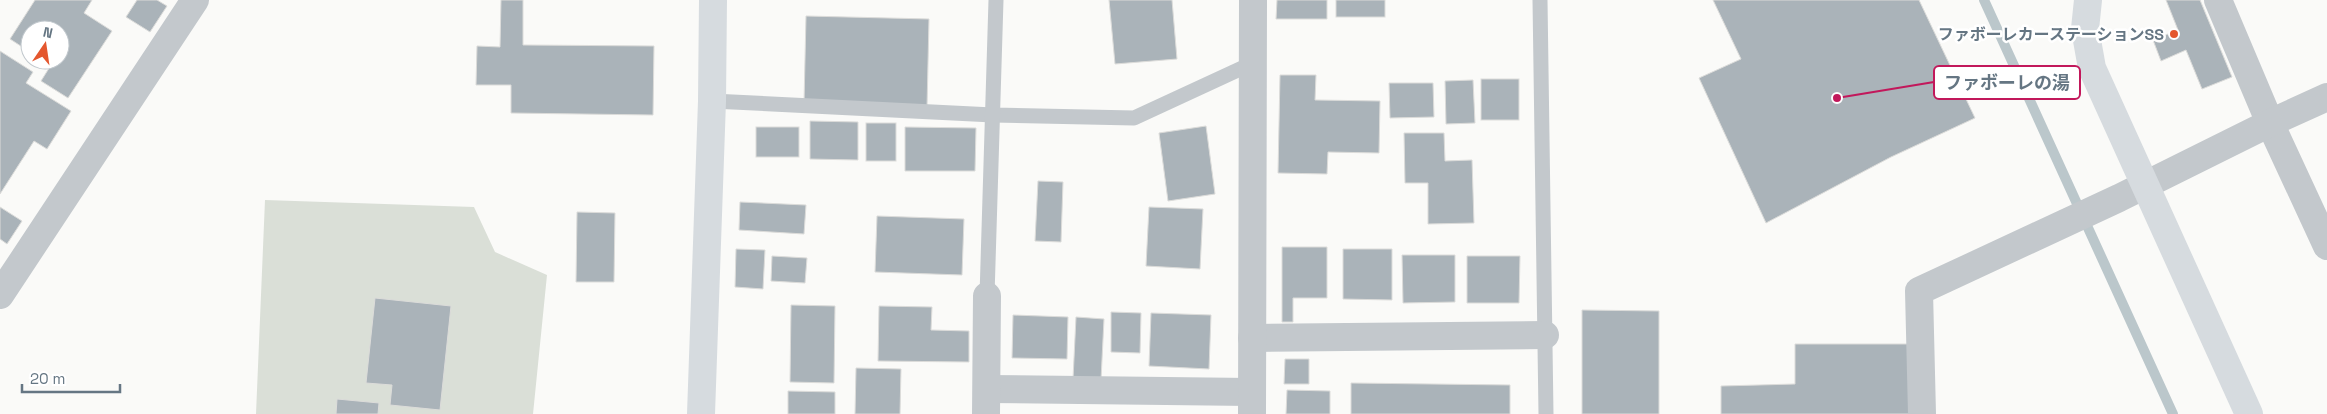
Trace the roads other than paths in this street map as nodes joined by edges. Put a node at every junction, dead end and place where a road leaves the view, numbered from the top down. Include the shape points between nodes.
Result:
1 (195, 0) edge
2 (713, 0) edge
3 (996, 0) edge
4 (1253, 0) edge
5 (1540, 0) edge
6 (2088, 0) edge
7 (2218, 0) edge
8 (1253, 63) junction
9 (2327, 97) edge
10 (712, 101) junction
11 (992, 115) junction
12 (2270, 123) junction
13 (2145, 185) junction
14 (2327, 246) edge
15 (0, 295) edge
16 (987, 296) joint
17 (1545, 335) junction
18 (1252, 338) junction
19 (986, 402) edge
20 (1252, 403) edge
21 (701, 414) edge
22 (1546, 414) edge
23 (1922, 414) edge
24 (2249, 414) edge

1 - 15 street
2 - 10 street
3 - 11 lane
4 - 8 street
5 - 17 lane
6 - 13 street via 2085,29 2092,68
7 - 12 street
8 - 11 lane via 1134,118
8 - 18 street
9 - 12 street
10 - 11 lane
10 - 21 street
11 - 16 lane
12 - 13 street
12 - 14 street
13 - 23 street via 1919,291
13 - 24 street
16 - 19 street
17 - 18 street
17 - 22 lane
18 - 20 street
19 - 20 street

